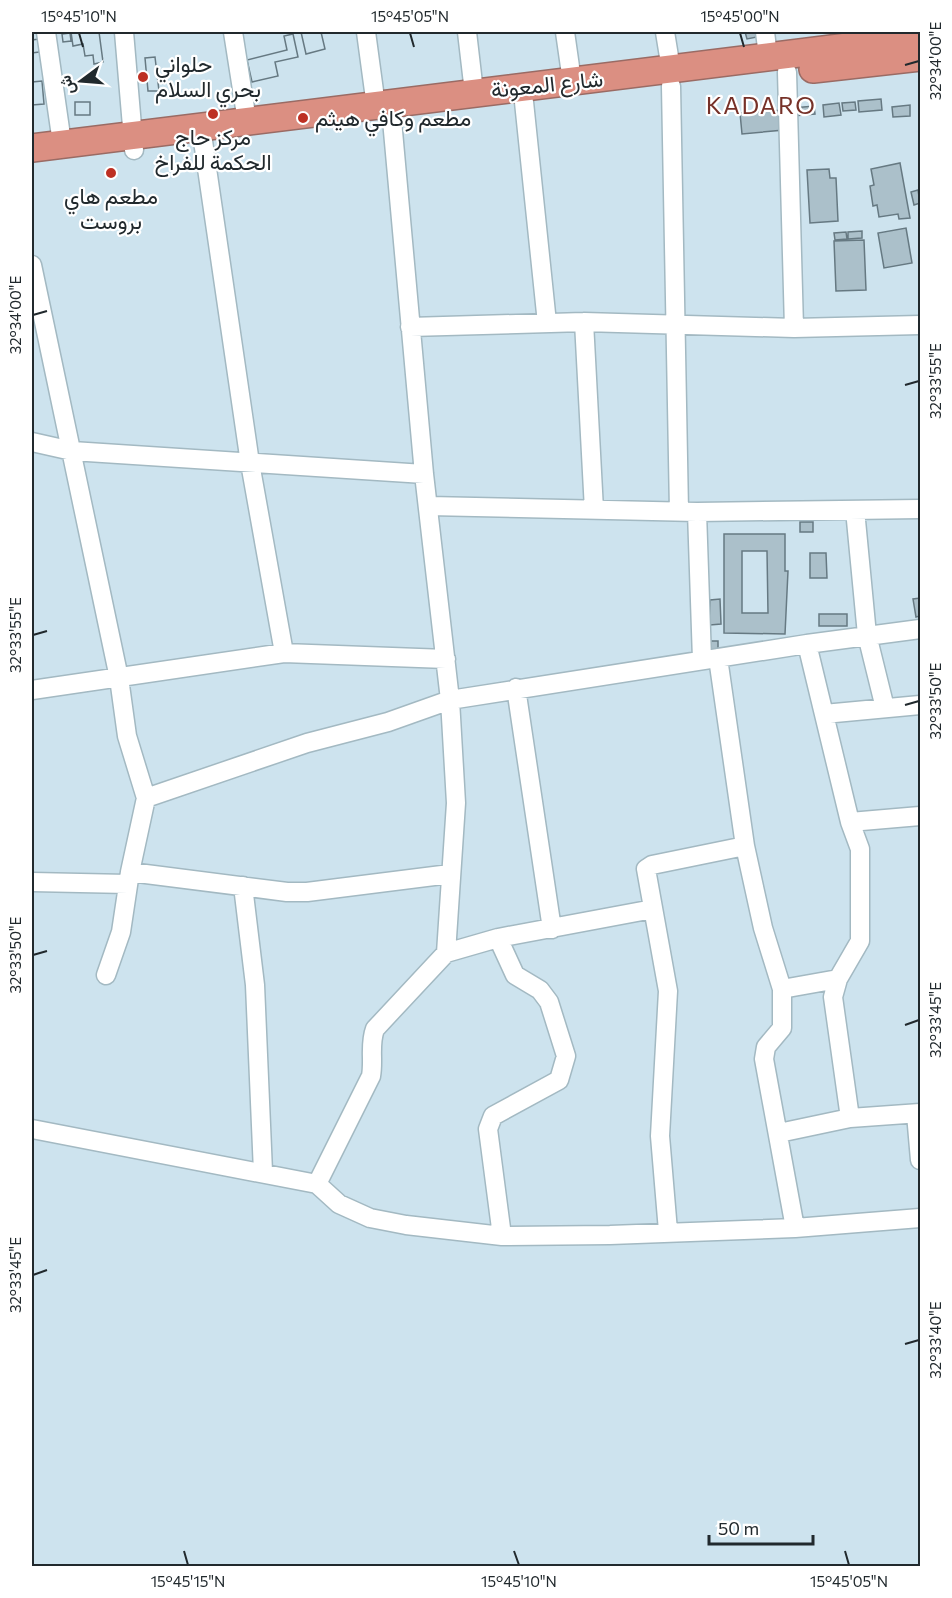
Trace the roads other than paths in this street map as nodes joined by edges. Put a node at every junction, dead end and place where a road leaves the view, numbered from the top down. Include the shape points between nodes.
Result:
1 (46, 32) edge
2 (124, 32) edge
3 (233, 32) edge
4 (366, 32) edge
5 (467, 32) edge
6 (565, 32) edge
7 (665, 32) edge
8 (864, 38) edge
9 (920, 51) edge
10 (773, 53) edge
11 (671, 78) junction
12 (572, 81) junction
13 (631, 82) junction
14 (474, 92) junction
15 (524, 102) junction
16 (384, 113) junction
17 (247, 121) junction
18 (203, 141) junction
19 (62, 143) junction
20 (135, 143) junction
21 (32, 148) edge
22 (32, 162) edge
23 (32, 265) edge
24 (584, 322) junction
25 (547, 323) junction
26 (921, 325) edge
27 (410, 327) junction
28 (677, 327) junction
29 (794, 328) junction
30 (32, 442) edge
31 (72, 451) junction
32 (250, 463) junction
33 (424, 474) junction
34 (429, 506) junction
35 (921, 509) edge
36 (594, 510) junction
37 (855, 510) junction
38 (679, 511) junction
39 (698, 512) junction
40 (921, 629) edge
41 (867, 635) junction
42 (807, 644) junction
43 (285, 653) junction
44 (446, 659) junction
45 (710, 659) junction
46 (119, 678) junction
47 (516, 688) junction
48 (32, 690) edge
49 (450, 700) junction
50 (921, 705) edge
51 (885, 708) junction
52 (824, 714) junction
53 (146, 798) junction
54 (921, 816) edge
55 (850, 822) junction
56 (745, 846) junction
57 (450, 874) junction
58 (129, 878) junction
59 (32, 882) edge
60 (243, 886) junction
61 (653, 909) junction
62 (552, 928) junction
63 (498, 938) junction
64 (446, 953) junction
65 (106, 975) dead end
66 (838, 979) junction
67 (782, 989) junction
68 (918, 1114) edge
69 (850, 1118) junction
70 (32, 1129) edge
71 (779, 1133) junction
72 (921, 1160) edge
73 (263, 1172) junction
74 (317, 1184) junction
75 (921, 1218) edge
76 (795, 1228) junction
77 (669, 1231) junction
78 (502, 1236) junction

1 - 19 street
2 - 20 street
3 - 17 street
4 - 16 street
5 - 14 street
6 - 12 street
7 - 11 street
8 - 9 highway, شارع المعونة
8 - 10 highway, شارع المعونة
9 - 10 highway, شارع المعونة
10 - 11 highway, شارع المعونة
10 - 29 street
11 - 13 highway, شارع المعونة
11 - 28 street
12 - 13 highway, شارع المعونة
12 - 14 highway, شارع المعونة
13 - 15 highway, شارع المعونة
14 - 16 highway, شارع المعونة
15 - 16 highway, شارع المعونة
15 - 25 street
16 - 17 highway, شارع المعونة
16 - 18 highway, شارع المعونة
16 - 27 street
17 - 20 highway, شارع المعونة
18 - 20 highway, شارع المعونة
18 - 32 street
19 - 20 highway, شارع المعونة
19 - 21 highway, شارع المعونة
20 - 22 highway, شارع المعونة
23 - 31 street
24 - 25 street
24 - 28 street
24 - 36 street
25 - 27 street
26 - 29 street
27 - 33 street
28 - 29 street
28 - 38 street
30 - 31 street
31 - 32 street
31 - 46 street
32 - 33 street
32 - 43 street
33 - 34 street
34 - 36 street
34 - 44 street
35 - 37 street
36 - 38 street
37 - 39 street
37 - 41 street
38 - 39 street
39 - 45 street
40 - 41 street
41 - 42 street
41 - 51 street
42 - 45 street
42 - 52 street
43 - 44 street
43 - 46 street
44 - 49 street
45 - 47 street
45 - 56 street
46 - 48 street
46 - 53 street via 127,736
47 - 49 street
47 - 62 street
49 - 53 street
49 - 57 street via 456,803
50 - 51 street
51 - 52 street
52 - 55 street
53 - 58 street
54 - 55 street
55 - 66 street via 860,849 860,940
56 - 61 street via 646,869
56 - 67 street via 763,928
57 - 60 street via 307,892
57 - 64 street
58 - 59 street
58 - 60 street
58 - 65 street via 121,932
60 - 73 street via 255,985
61 - 62 street
61 - 77 street via 668,990 660,1136
62 - 63 street
63 - 64 street
63 - 78 street via 515,975 540,990 549,1002 566,1056 559,1080 489,1121
64 - 74 street via 375,1029 371,1038 371,1076
66 - 67 street
66 - 69 street via 833,997
67 - 71 street via 782,1028 766,1047 765,1059
68 - 69 street
68 - 72 street
69 - 71 street
70 - 73 street
71 - 76 street
73 - 74 street
74 - 78 street via 339,1204 370,1218 406,1226
75 - 76 street
76 - 77 street
77 - 78 street

